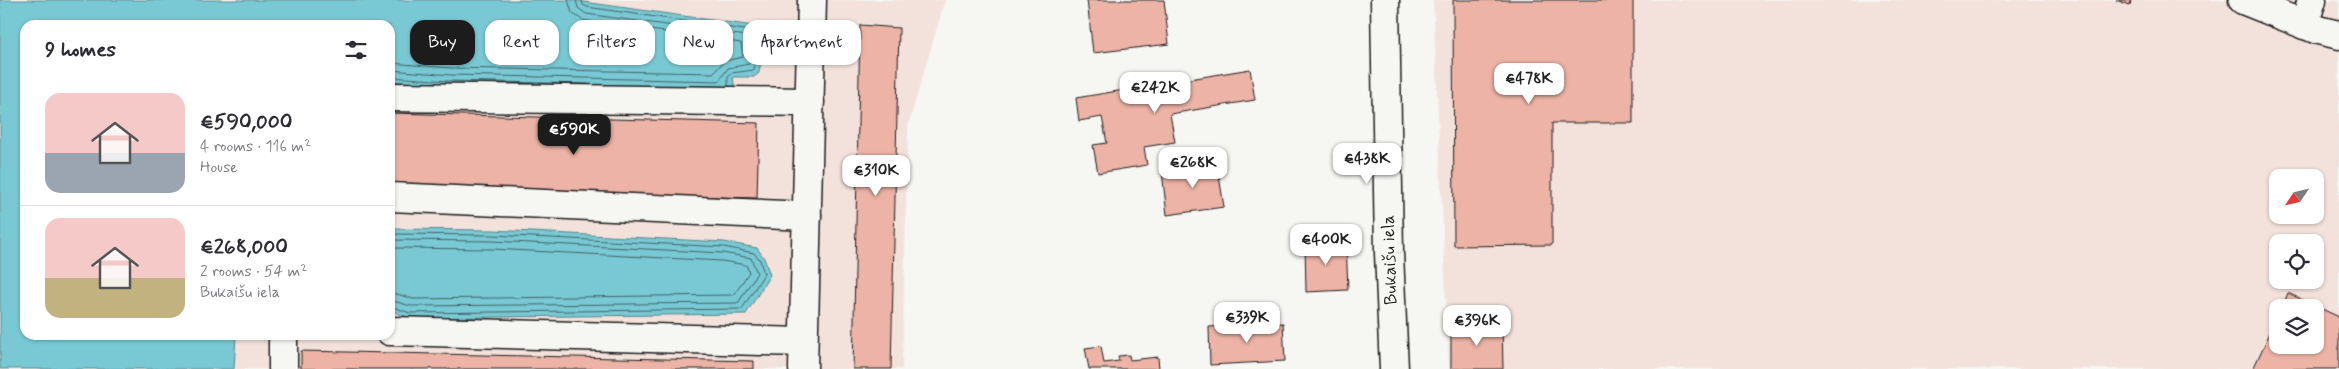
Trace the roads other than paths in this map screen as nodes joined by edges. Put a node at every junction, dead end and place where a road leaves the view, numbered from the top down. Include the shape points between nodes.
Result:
1 (812, 0) edge
2 (1385, 0) edge
3 (2243, 0) edge
4 (2308, 12) edge
5 (2339, 35) edge
6 (395, 97) edge
7 (810, 102) junction
8 (395, 197) edge
9 (807, 216) junction
10 (395, 331) edge
11 (283, 340) edge
12 (803, 342) junction
13 (283, 369) edge
14 (802, 369) edge
15 (1394, 369) edge

1 - 7 street
2 - 15 street, Bukaišu iela
3 - 4 street
4 - 5 street
6 - 7 street
7 - 9 street
8 - 9 street
9 - 12 street
10 - 12 street
11 - 13 street
12 - 14 street

